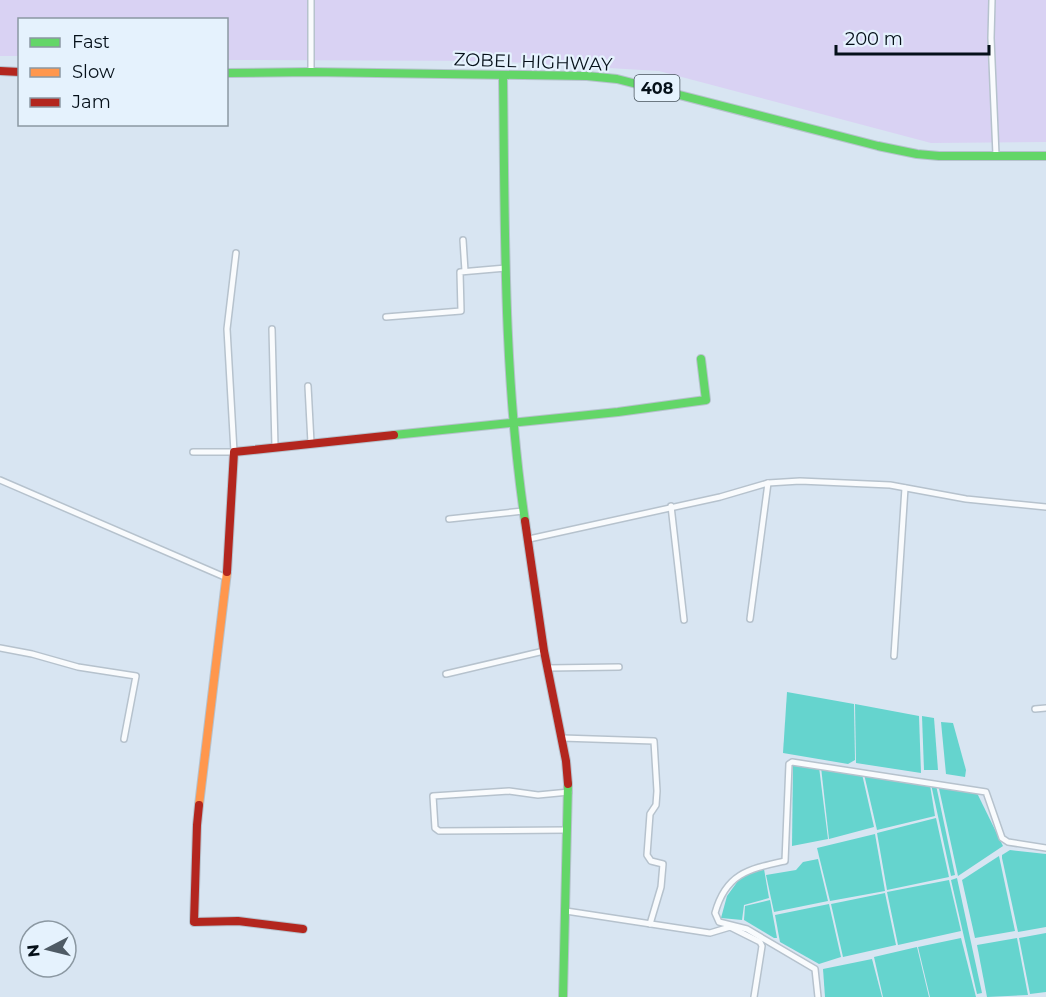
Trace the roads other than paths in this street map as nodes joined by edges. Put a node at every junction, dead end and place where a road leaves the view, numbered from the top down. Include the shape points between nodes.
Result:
1 (310, 0) edge
2 (992, 0) edge
3 (0, 71) edge
4 (18, 72) edge
5 (311, 72) junction
6 (228, 73) edge
7 (503, 75) junction
8 (996, 155) junction
9 (1046, 156) edge
10 (463, 240) dead end
11 (236, 253) dead end
12 (506, 268) junction
13 (465, 271) junction
14 (386, 317) dead end
15 (272, 329) dead end
16 (701, 359) dead end
17 (308, 386) dead end
18 (515, 422) junction
19 (311, 443) junction
20 (275, 447) junction
21 (192, 452) dead end
22 (234, 452) junction
23 (0, 480) edge
24 (768, 483) junction
25 (905, 488) junction
26 (670, 506) junction
27 (1046, 507) edge
28 (523, 511) junction
29 (449, 519) dead end
30 (528, 539) junction
31 (227, 578) junction
32 (750, 619) dead end
33 (684, 620) dead end
34 (0, 648) edge
35 (544, 651) junction
36 (894, 656) dead end
37 (619, 667) dead end
38 (548, 668) junction
39 (446, 674) dead end
40 (1046, 708) edge
41 (1035, 709) dead end
42 (562, 738) junction
43 (124, 739) dead end
44 (569, 792) junction
45 (567, 830) junction
46 (1046, 848) edge
47 (566, 911) junction
48 (650, 924) junction
49 (303, 928) dead end
50 (563, 997) edge
51 (754, 997) edge
52 (818, 997) edge

1 - 5 street
2 - 8 street
3 - 4 street
5 - 6 street, ZOBEL HIGHWAY / 408
5 - 7 street, ZOBEL HIGHWAY / 408
7 - 8 street, ZOBEL HIGHWAY / 408 via 617,79 907,152
7 - 12 street
8 - 9 street, ZOBEL HIGHWAY / 408
10 - 13 street
11 - 22 street via 227,329
12 - 13 street
12 - 18 street
13 - 14 street via 460,272 461,311
15 - 20 street
16 - 18 street via 706,400
17 - 19 street
18 - 19 street
18 - 28 street
19 - 20 street
20 - 22 street
21 - 22 street
22 - 31 street
23 - 31 street
24 - 25 street via 837,482
24 - 26 street
24 - 32 street
25 - 27 street
25 - 36 street
26 - 30 street
26 - 33 street
28 - 29 street
28 - 30 street
30 - 35 street
31 - 49 street via 197,825 194,922 238,921
34 - 43 street via 136,676
35 - 38 street
35 - 39 street
37 - 38 street
38 - 42 street
40 - 41 street
42 - 44 street
42 - 48 street via 654,741 657,791 656,805 650,814 647,855 651,861 663,864
44 - 45 street
44 - 45 street via 433,796 435,828 439,831
45 - 47 street
46 - 52 street via 1008,842 1002,837 985,791 792,762 788,769 785,861 742,872 722,894 715,913 719,922 747,929 815,969
47 - 48 street
47 - 50 street
48 - 51 street via 710,933 730,927 760,942

